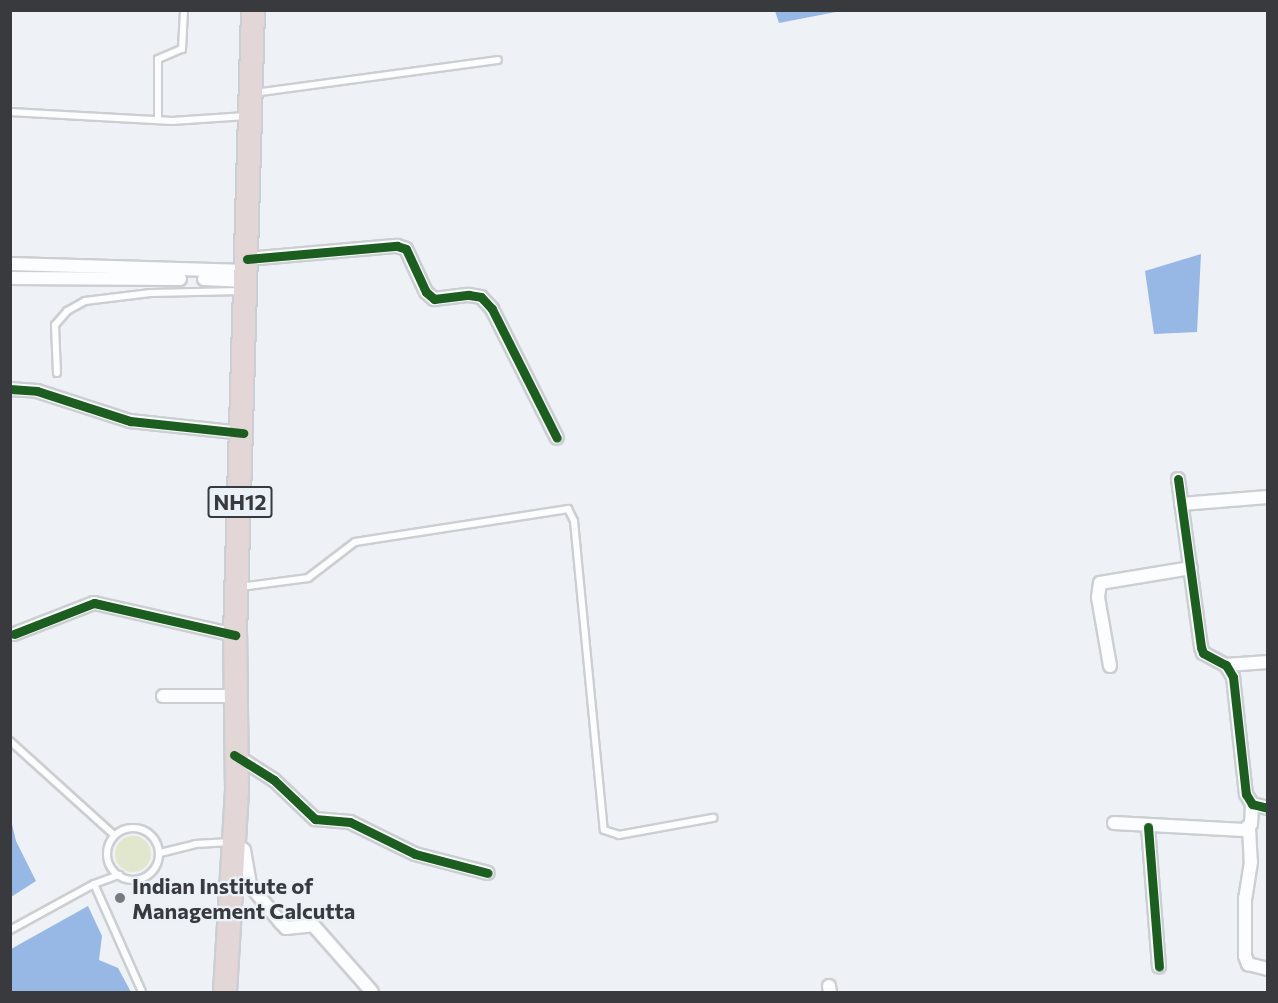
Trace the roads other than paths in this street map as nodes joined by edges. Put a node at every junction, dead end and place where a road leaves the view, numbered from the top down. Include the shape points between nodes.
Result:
1 (184, 10) edge
2 (254, 10) edge
3 (498, 60) dead end
4 (250, 105) junction
5 (10, 112) edge
6 (158, 120) junction
7 (10, 264) edge
8 (247, 275) junction
9 (10, 278) edge
10 (57, 373) dead end
11 (10, 389) edge
12 (243, 433) junction
13 (557, 438) dead end
14 (1178, 479) dead end
15 (1268, 496) edge
16 (1181, 504) junction
17 (1191, 568) junction
18 (237, 588) junction
19 (14, 634) dead end
20 (235, 635) junction
21 (1268, 662) edge
22 (1226, 665) junction
23 (1110, 666) dead end
24 (163, 696) dead end
25 (234, 696) junction
26 (10, 741) edge
27 (234, 755) junction
28 (1252, 804) junction
29 (1268, 808) edge
30 (713, 818) dead end
31 (1114, 823) dead end
32 (1148, 827) junction
33 (1249, 828) junction
34 (114, 835) junction
35 (234, 842) junction
36 (160, 853) junction
37 (488, 873) dead end
38 (118, 875) junction
39 (94, 884) junction
40 (10, 930) edge
41 (1159, 967) dead end
42 (1268, 969) edge
43 (142, 993) edge
44 (225, 993) edge
45 (372, 993) edge

1 - 6 lane via 182,50 158,59
2 - 4 highway, NH12
3 - 4 lane
4 - 6 lane
4 - 8 highway, NH12
5 - 6 lane
7 - 8 street
8 - 9 street
8 - 10 lane via 85,302 67,311 55,325
8 - 12 highway, NH12
8 - 13 street via 397,246 406,249 426,292 434,299 481,297 492,309
11 - 12 street via 37,391 130,421
12 - 18 highway, NH12
14 - 16 street
15 - 16 street
16 - 17 street
17 - 22 street via 1203,653
17 - 23 street via 1100,583 1098,597
18 - 20 highway, NH12
18 - 30 lane via 308,578 355,542 568,509 574,521 604,830 619,835
19 - 20 street via 94,603
20 - 25 highway, NH12
21 - 22 street
22 - 28 street via 1237,686 1246,794
24 - 25 street
25 - 27 highway, NH12
26 - 34 lane
27 - 35 highway, NH12
27 - 37 street via 274,780 315,819 350,822 415,854
28 - 29 street
28 - 33 street
31 - 32 street
32 - 33 street
32 - 41 street
33 - 42 street via 1251,862 1245,898 1245,956 1248,964
34 - 36 lane via 124,829 141,829 154,838
34 - 38 lane via 108,856
35 - 36 lane via 195,844
35 - 44 highway, NH12
35 - 45 street via 244,850 250,885 280,923 286,928 313,925
36 - 38 lane via 158,863 147,876 133,879
38 - 39 lane
39 - 40 lane
39 - 43 lane

